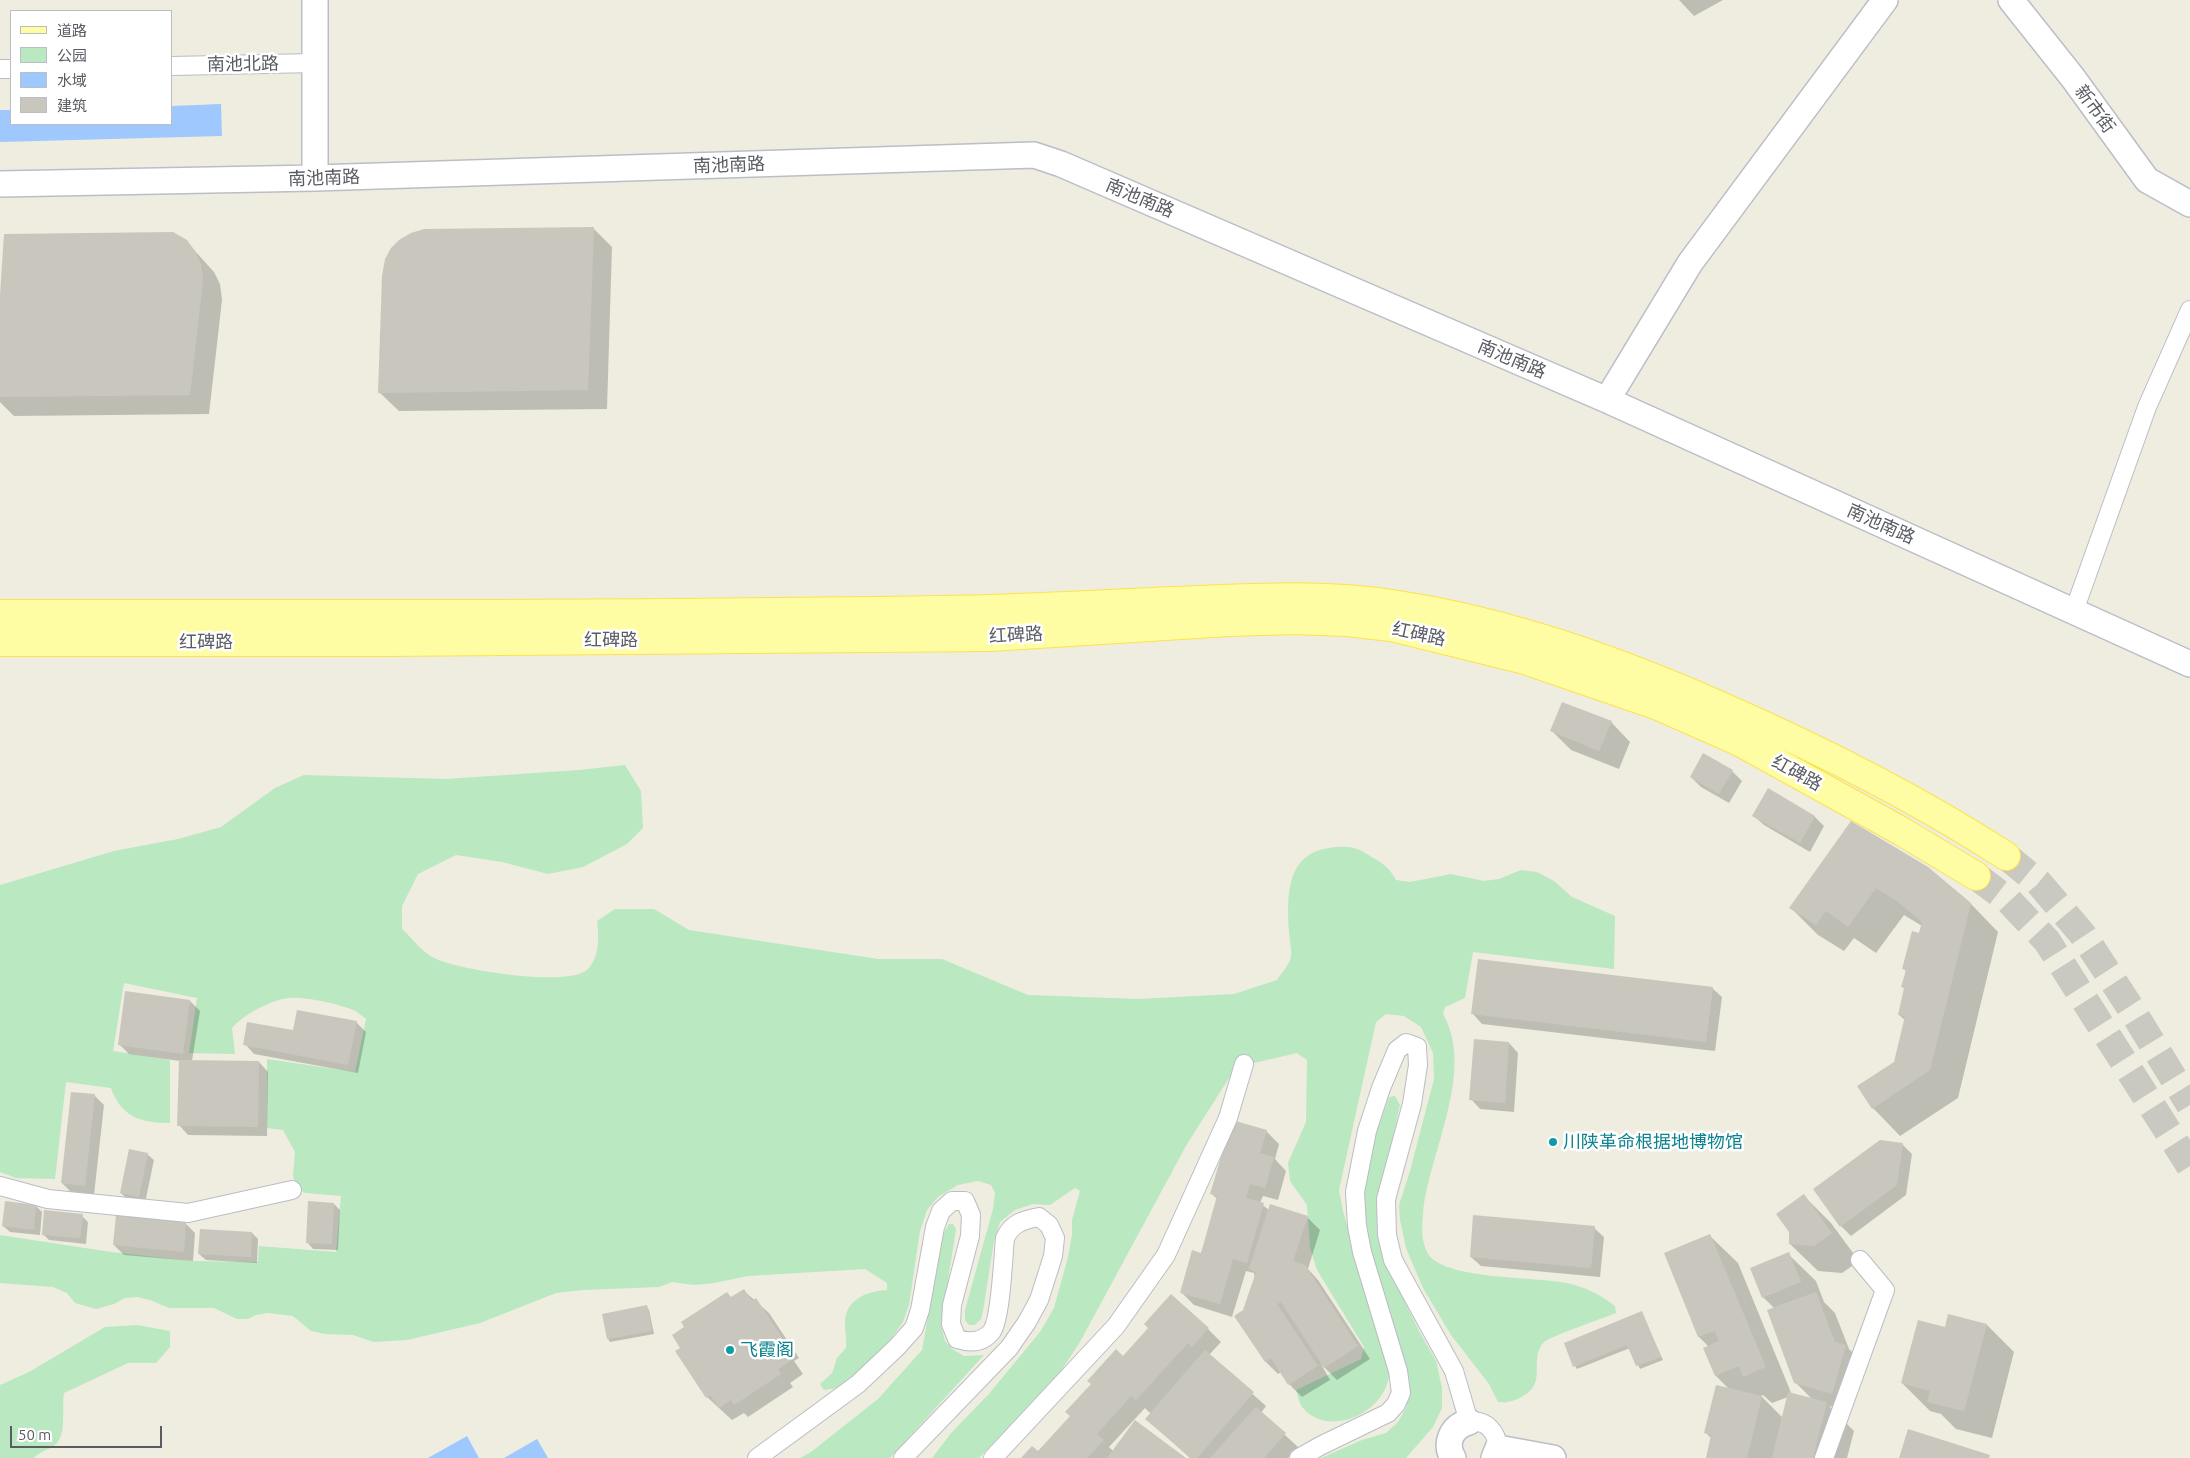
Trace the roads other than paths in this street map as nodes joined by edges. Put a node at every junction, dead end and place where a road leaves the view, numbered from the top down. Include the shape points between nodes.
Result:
1 (314, 0) edge
2 (1885, 0) edge
3 (2012, 0) edge
4 (315, 63) junction
5 (172, 66) edge
6 (315, 178) junction
7 (0, 184) edge
8 (2190, 204) edge
9 (2190, 310) edge
10 (1607, 400) junction
11 (2074, 612) junction
12 (0, 614) edge
13 (0, 642) edge
14 (2190, 664) edge
15 (2006, 856) tunnel mouth
16 (1976, 876) tunnel mouth
17 (1244, 1064) dead end
18 (0, 1186) edge
19 (292, 1190) dead end
20 (1860, 1260) dead end
21 (1469, 1422) junction
22 (1496, 1453) edge
23 (758, 1458) edge
24 (903, 1458) edge
25 (993, 1458) edge
26 (1300, 1458) edge
27 (1453, 1458) edge
28 (1553, 1458) edge
29 (1824, 1458) edge

1 - 4 street
2 - 10 street via 1690,263
3 - 8 street, 新市街 via 2147,180
4 - 5 street, 南池北路
4 - 6 street
6 - 7 street, 南池南路
6 - 10 street, 南池南路 via 1034,155
9 - 11 street via 2147,407
10 - 11 street, 南池南路
11 - 14 street, 南池南路
12 - 15 main road via 682,614 982,610 1268,597 1332,597 1397,604 1500,627 1576,649 1660,680 1873,777
13 - 16 main road, 红碑路 via 990,637 1294,620 1391,627 1525,660 1656,705 1740,742
17 - 25 street via 1228,1118 1166,1255 1116,1326
18 - 19 street via 48,1199 188,1213
20 - 29 street via 1885,1290
21 - 22 street via 1488,1426 1497,1440
21 - 26 street via 1454,1371 1393,1260 1387,1235 1386,1200 1412,1104 1418,1065 1416,1047 1406,1043 1397,1050 1381,1088 1367,1131 1355,1192 1362,1252 1398,1370 1401,1393 1388,1413
21 - 27 street via 1459,1426 1450,1438
22 - 28 street
23 - 24 street via 858,1384 914,1328 934,1227 941,1211 952,1202 965,1201 971,1215 970,1236 952,1305 951,1324 957,1339 968,1343 983,1339 992,1330 1009,1229 1022,1220 1039,1217 1049,1225 1055,1238 1053,1256 1039,1300 1027,1322 1008,1348

